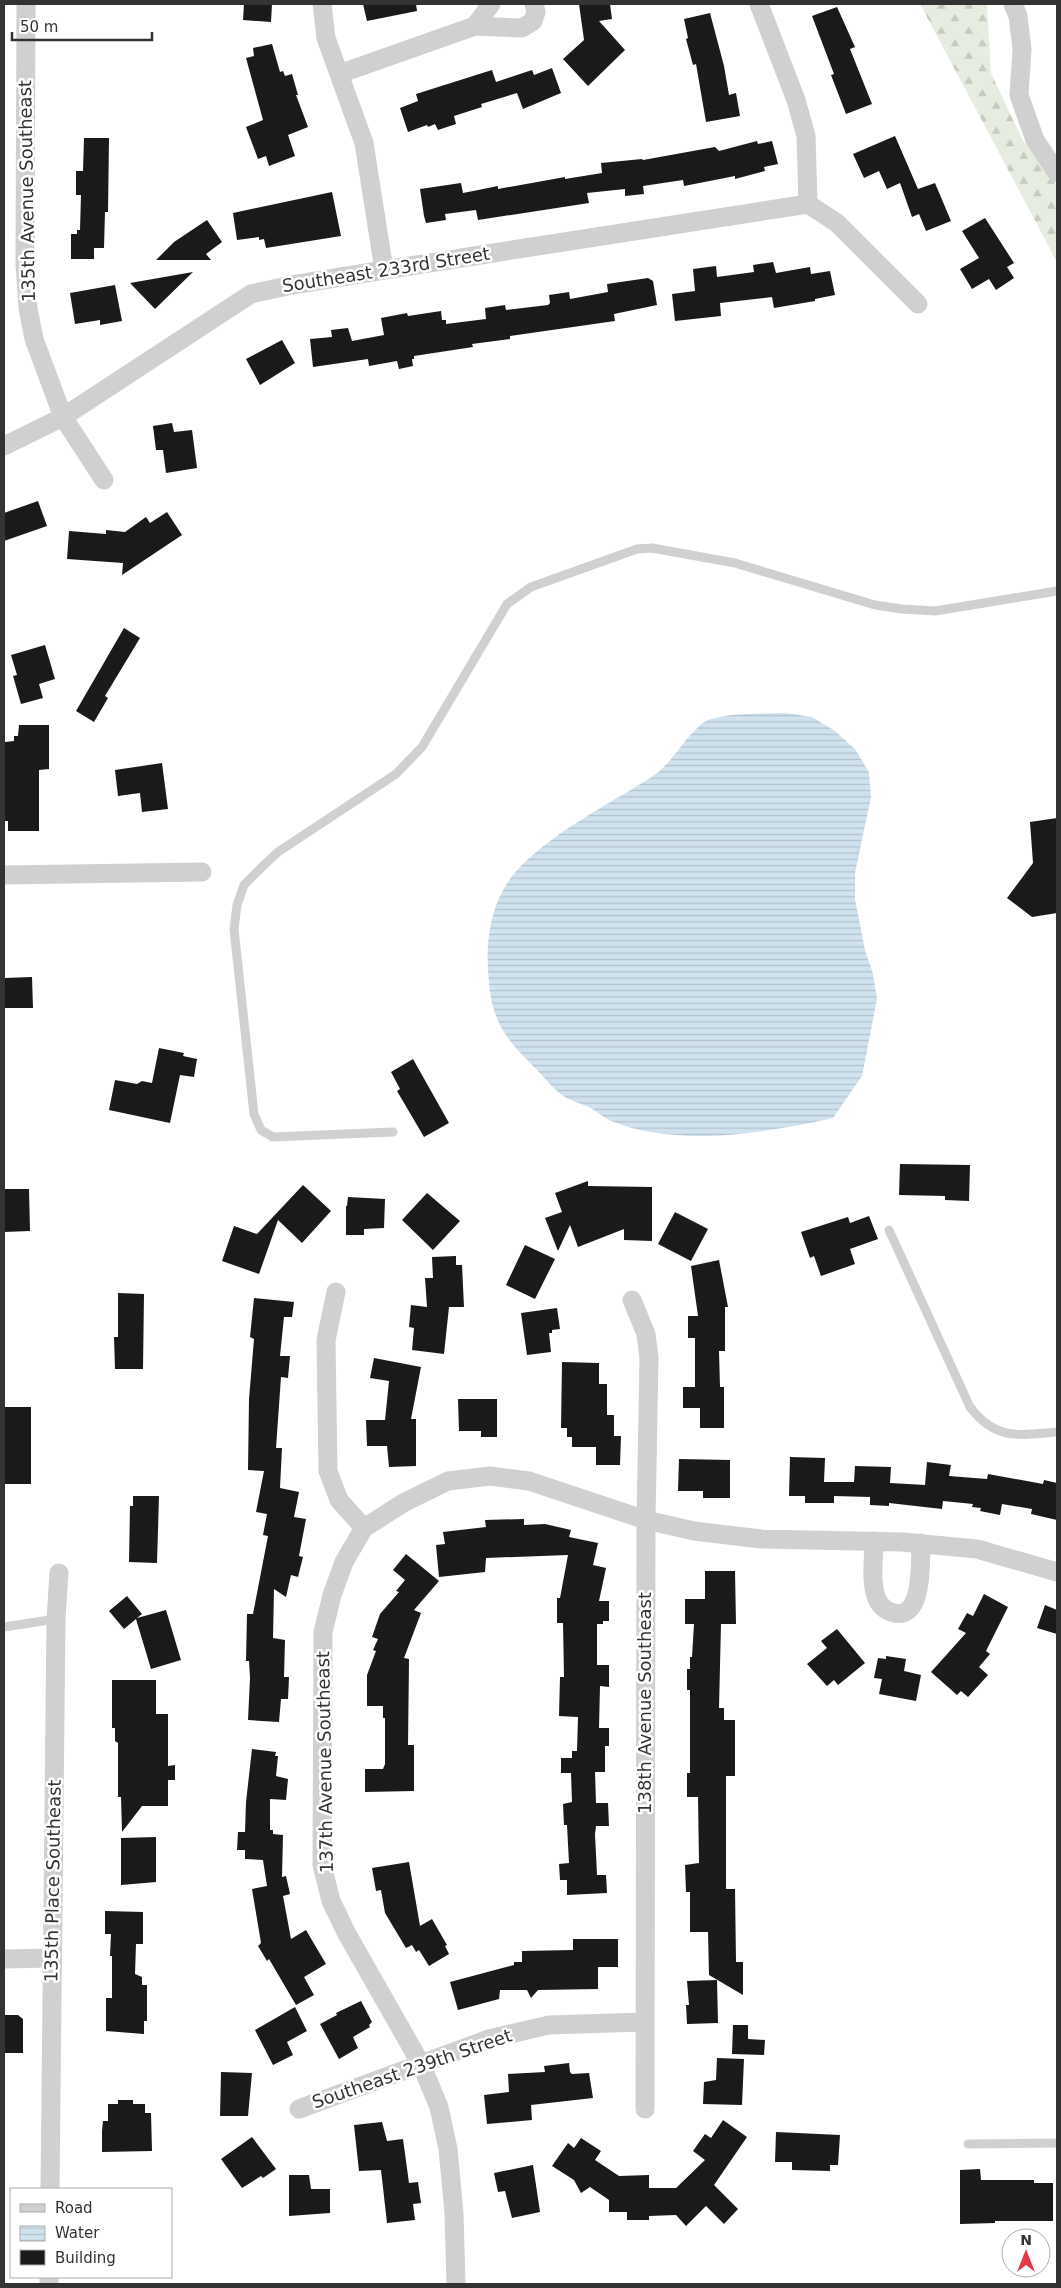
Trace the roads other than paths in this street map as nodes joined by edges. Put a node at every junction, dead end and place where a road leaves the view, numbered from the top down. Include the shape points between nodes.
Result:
1 (26, 4) edge
2 (322, 4) edge
3 (491, 4) edge
4 (534, 4) edge
5 (759, 4) edge
6 (1014, 4) edge
7 (476, 26) junction
8 (339, 74) junction
9 (1057, 173) edge
10 (808, 204) junction
11 (384, 270) junction
12 (918, 304) dead end
13 (64, 417) junction
14 (4, 446) edge
15 (104, 480) dead end
16 (1057, 592) edge
17 (202, 872) dead end
18 (4, 875) edge
19 (393, 1132) dead end
20 (889, 1230) dead end
21 (336, 1292) dead end
22 (632, 1300) dead end
23 (1057, 1432) edge
24 (646, 1520) junction
25 (364, 1528) junction
26 (874, 1541) junction
27 (921, 1543) junction
28 (1057, 1572) edge
29 (59, 1573) dead end
30 (56, 1619) junction
31 (4, 1627) edge
32 (52, 1958) junction
33 (4, 1959) edge
34 (644, 2022) junction
35 (421, 2064) junction
36 (300, 2108) dead end
37 (645, 2108) dead end
38 (1057, 2143) edge
39 (968, 2144) dead end
40 (50, 2188) edge
41 (456, 2284) edge

1 - 13 street, 135th Avenue Southeast via 25,264 28,308 34,339
2 - 8 street via 326,38
3 - 7 street
4 - 7 street via 533,21 522,28
5 - 10 street via 796,100 806,136
6 - 9 street via 1022,49 1019,95 1035,140
7 - 8 street
8 - 11 street via 364,143
10 - 11 street, Southeast 233rd Street
10 - 12 street via 837,223
11 - 13 street, Southeast 233rd Street via 292,284 251,294
13 - 14 street, Southeast 233rd Street
13 - 15 street, 135th Avenue Southeast
16 - 19 lane via 935,611 902,609 876,605 735,563 652,548 637,549 531,587 516,596 507,604 422,747 396,774 278,852 244,885 237,905 234,929 254,1114 261,1130 273,1137
17 - 18 street
20 - 23 lane via 970,1408 981,1422 1007,1433
21 - 25 street via 326,1340 328,1472 339,1500
22 - 24 street, 138th Avenue Southeast via 646,1334 649,1358
24 - 25 street via 529,1481 490,1476 448,1481 405,1502
24 - 26 street via 694,1532 761,1539
24 - 34 street, 138th Avenue Southeast
25 - 35 street, 137th Avenue Southeast via 344,1562 332,1594 324,1632 322,1865 331,1901 347,1934
26 - 27 street
26 - 27 street via 877,1600 886,1611 896,1614 907,1611 920,1588
27 - 28 street via 977,1549
29 - 30 street, 135th Place Southeast
30 - 31 lane
30 - 32 street, 135th Place Southeast
32 - 33 street
32 - 40 street, 135th Place Southeast
34 - 35 street, Southeast 239th Street via 549,2024 489,2039
34 - 37 street, 138th Avenue Southeast
35 - 36 street, Southeast 239th Street
35 - 41 street, 137th Avenue Southeast via 439,2107 448,2149
38 - 39 lane

